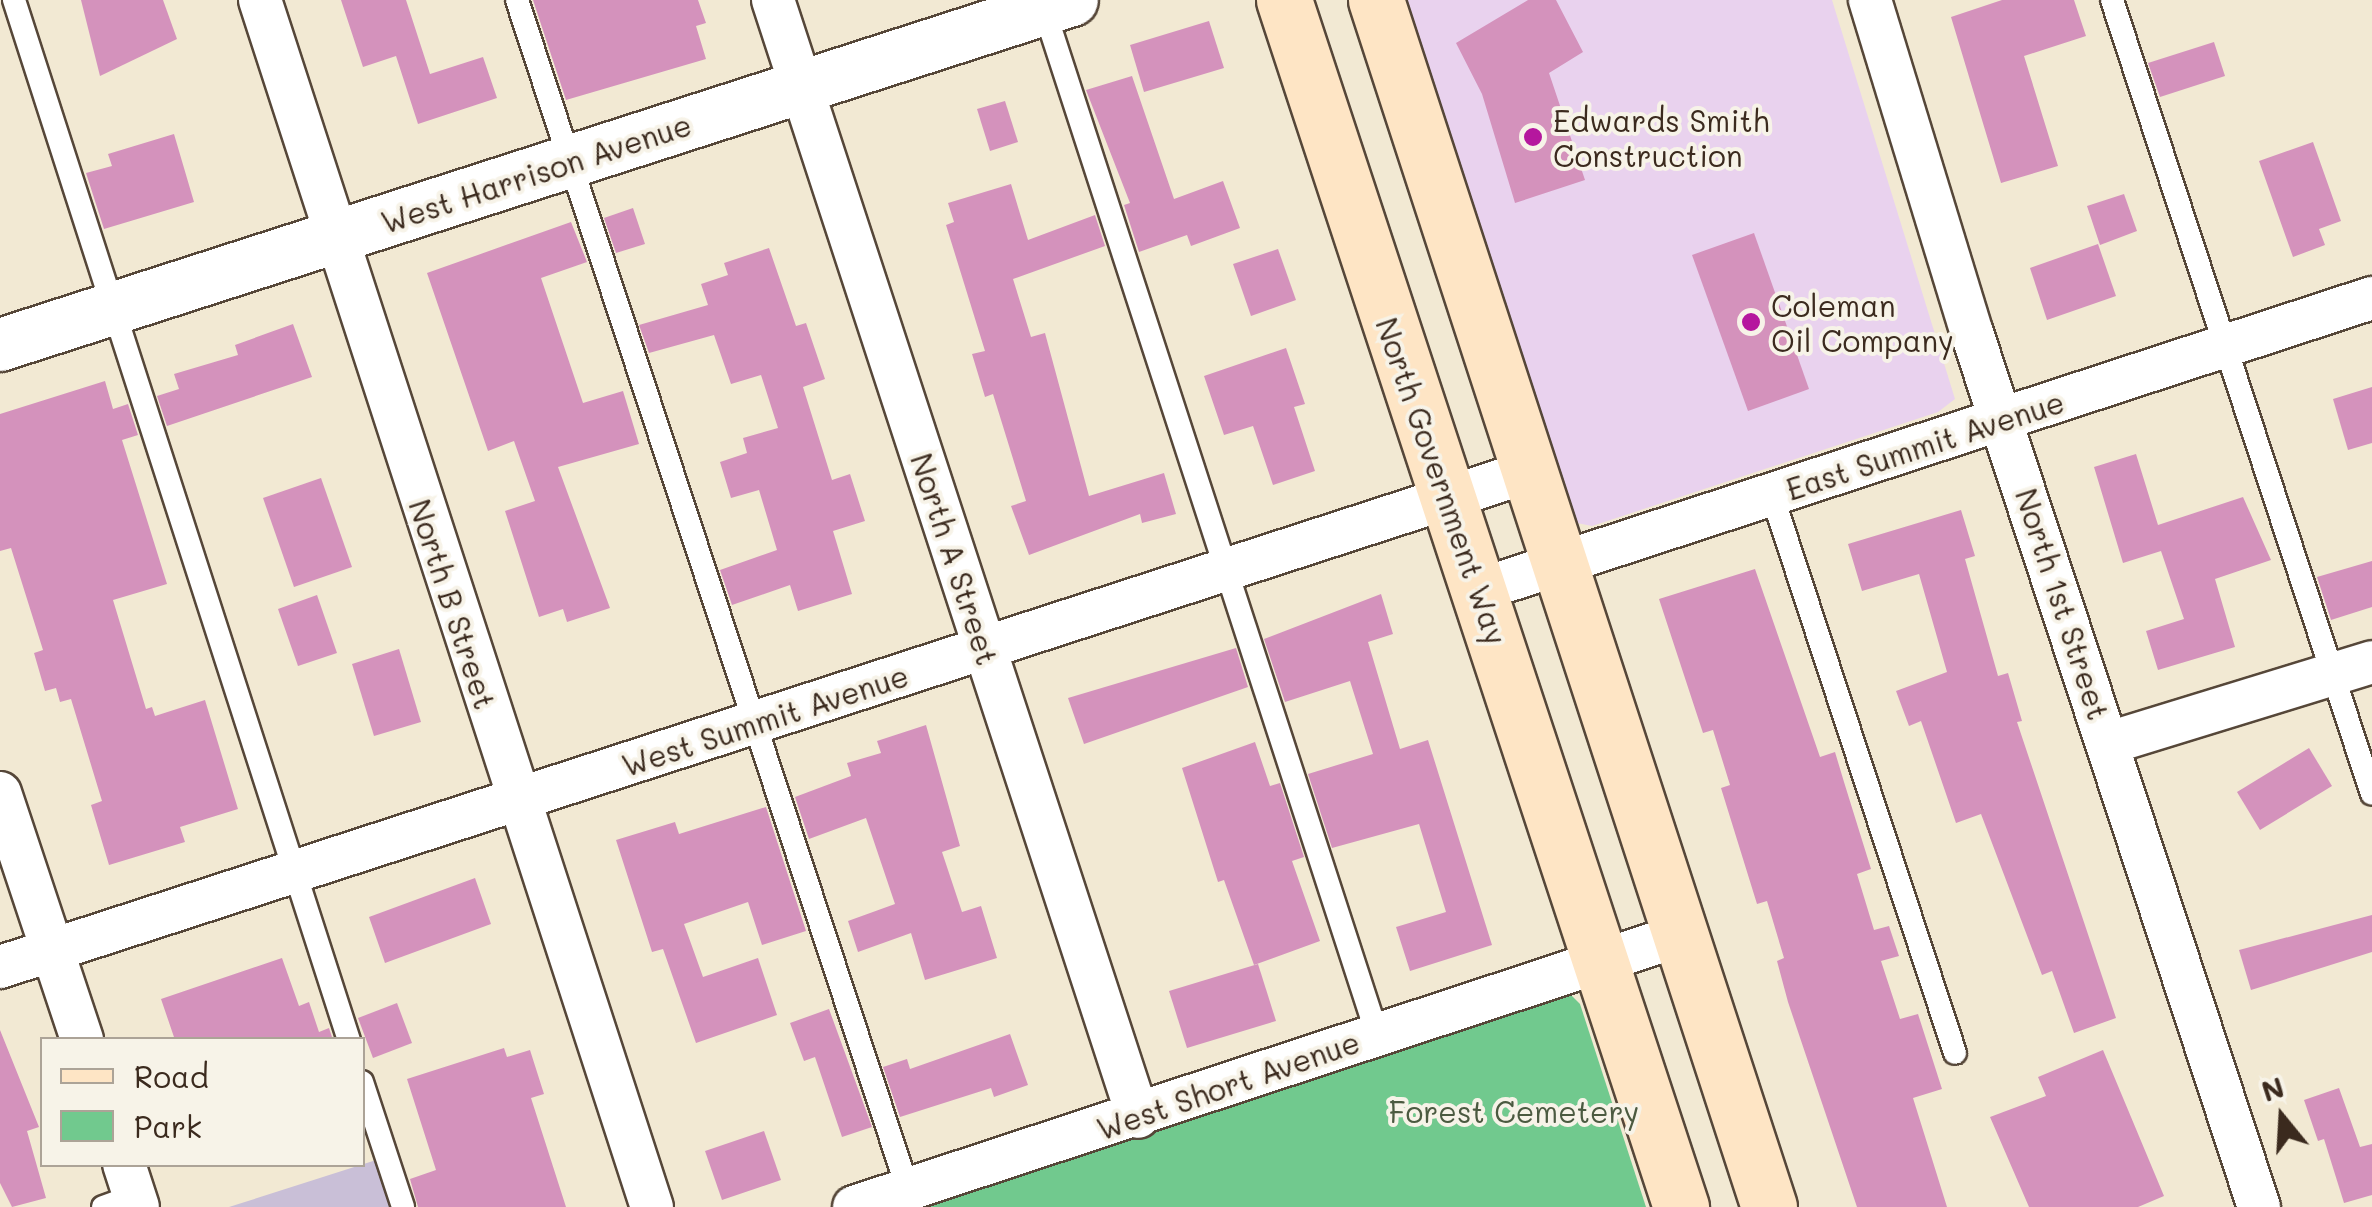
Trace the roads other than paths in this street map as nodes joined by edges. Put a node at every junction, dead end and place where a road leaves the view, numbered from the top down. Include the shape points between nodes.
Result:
1 (14, 0) edge
2 (260, 0) edge
3 (516, 0) edge
4 (773, 0) edge
5 (1284, 0) edge
6 (1376, 0) edge
7 (1870, 0) edge
8 (2112, 0) edge
9 (1052, 3) edge
10 (802, 88) junction
11 (568, 162) junction
12 (334, 238) junction
13 (2372, 298) edge
14 (113, 308) junction
15 (0, 345) edge
16 (2230, 345) junction
17 (2001, 419) junction
18 (1530, 471) junction
19 (1772, 495) junction
20 (1445, 498) junction
21 (1560, 565) junction
22 (1224, 570) junction
23 (1479, 590) junction
24 (984, 650) junction
25 (2353, 668) edge
26 (757, 724) junction
27 (2109, 743) junction
28 (0, 793) edge
29 (2372, 794) edge
30 (516, 799) junction
31 (294, 870) junction
32 (1681, 936) junction
33 (52, 951) junction
34 (1601, 961) junction
35 (0, 968) edge
36 (1377, 1034) junction
37 (81, 1037) edge
38 (348, 1037) edge
39 (1955, 1053) dead end
40 (365, 1091) edge
41 (1138, 1118) junction
42 (908, 1190) junction
43 (402, 1207) edge
44 (652, 1207) edge
45 (854, 1207) edge
46 (1681, 1207) edge
47 (1769, 1207) edge
48 (2259, 1207) edge

1 - 14 lane
2 - 12 street, North B Street
3 - 11 lane
4 - 10 street, North A Street
5 - 20 main road, North Government Way
6 - 18 main road
7 - 17 street, North 1st Street
8 - 16 lane
9 - 10 street, West Harrison Avenue
9 - 22 lane
10 - 11 street, West Harrison Avenue
10 - 24 street, North A Street
11 - 12 street, West Harrison Avenue
11 - 26 lane
12 - 14 street, West Harrison Avenue
12 - 30 street, North B Street
13 - 16 street, East Summit Avenue
14 - 15 street, West Harrison Avenue
14 - 31 lane
16 - 17 street, East Summit Avenue
16 - 25 lane
17 - 19 street, East Summit Avenue
17 - 27 street, North 1st Street
18 - 20 street, West Summit Avenue
18 - 21 main road
19 - 21 street, East Summit Avenue
19 - 39 lane
20 - 22 street, West Summit Avenue
20 - 23 main road, North Government Way
21 - 23 street, East Summit Avenue
21 - 32 main road
22 - 24 street, West Summit Avenue
22 - 36 lane
23 - 34 main road, North Government Way
24 - 26 street, West Summit Avenue
24 - 41 street, North A Street
25 - 27 street
25 - 29 lane
26 - 30 street, West Summit Avenue
26 - 42 lane
27 - 48 street, North 1st Street
28 - 33 street
30 - 31 street, West Summit Avenue
30 - 44 street, North B Street
31 - 33 street, West Summit Avenue
31 - 38 lane
32 - 34 street
32 - 47 main road
33 - 35 street, West Summit Avenue
33 - 37 street
34 - 36 street, West Short Avenue
34 - 46 main road, North Government Way
36 - 41 street, West Short Avenue
40 - 43 lane
41 - 42 street, West Short Avenue
42 - 45 street, West Short Avenue

